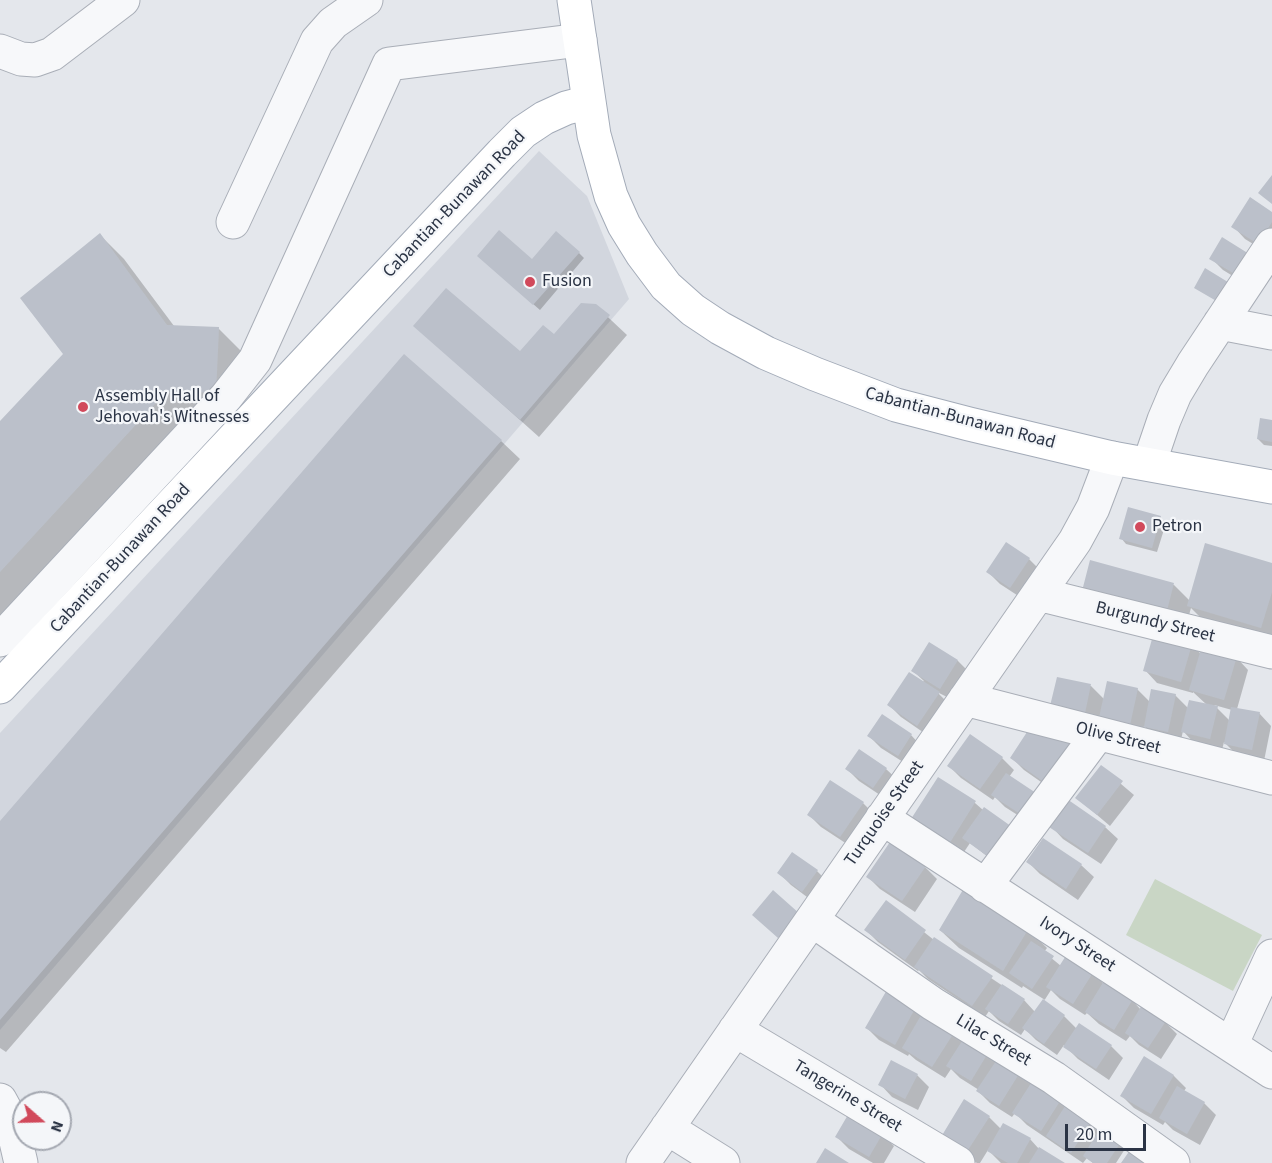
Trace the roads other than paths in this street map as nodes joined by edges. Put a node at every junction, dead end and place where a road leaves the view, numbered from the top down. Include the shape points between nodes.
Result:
1 (123, 0) edge
2 (366, 0) edge
3 (574, 0) edge
4 (580, 40) junction
5 (0, 51) edge
6 (589, 102) junction
7 (233, 222) dead end
8 (1272, 245) edge
9 (1220, 323) junction
10 (1272, 333) edge
11 (1112, 458) junction
12 (1149, 464) junction
13 (1272, 487) edge
14 (1038, 594) junction
15 (0, 640) edge
16 (1272, 652) edge
17 (0, 687) edge
18 (965, 699) junction
19 (1098, 734) junction
20 (1272, 778) edge
21 (882, 818) junction
22 (985, 886) junction
23 (812, 920) junction
24 (1272, 956) edge
25 (735, 1030) junction
26 (1231, 1045) junction
27 (1272, 1072) edge
28 (0, 1100) edge
29 (668, 1128) junction
30 (21, 1163) edge
31 (643, 1163) edge
32 (723, 1163) edge
33 (958, 1163) edge
34 (1173, 1163) edge

1 - 5 street via 52,54 21,60
2 - 7 street via 333,23 317,40
3 - 4 main road
4 - 6 main road
4 - 15 street via 389,64 255,360 226,397
6 - 11 main road, Cabantian-Bunawan Road via 601,165 624,225 666,286 693,310 766,352 896,405
6 - 17 main road, Cabantian-Bunawan Road via 544,118 523,132
8 - 9 street
9 - 10 street
9 - 12 street via 1175,394
11 - 12 main road, Cabantian-Bunawan Road
11 - 14 street, Turquoise Street via 1083,527
12 - 13 main road, Cabantian-Bunawan Road
14 - 16 street, Burgundy Street
14 - 18 street, Turquoise Street
18 - 19 street, Olive Street
18 - 21 street, Turquoise Street
19 - 20 street, Olive Street
19 - 22 street
21 - 22 street, Ivory Street
21 - 23 street, Turquoise Street
22 - 26 street, Ivory Street
23 - 25 street, Turquoise Street
23 - 34 street, Lilac Street via 933,1004 1054,1078
24 - 26 street
25 - 29 street, Turquoise Street
25 - 33 street, Tangerine Street
26 - 27 street, Ivory Street
28 - 30 street via 11,1119
29 - 31 street, Turquoise Street
29 - 32 street

